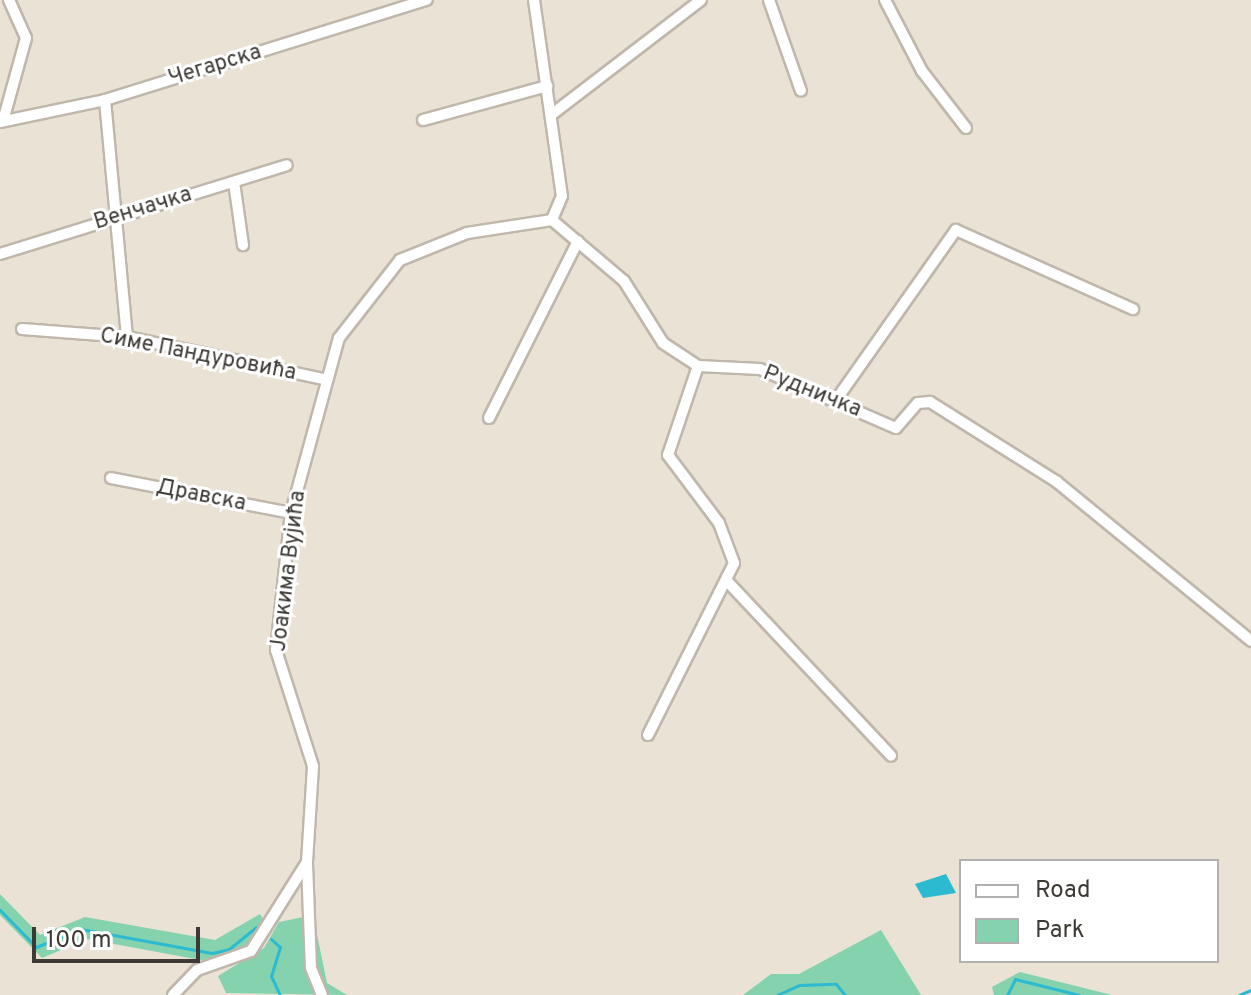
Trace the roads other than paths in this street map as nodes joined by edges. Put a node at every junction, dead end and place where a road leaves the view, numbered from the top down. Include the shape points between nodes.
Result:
1 (9, 0) edge
2 (427, 0) edge
3 (534, 0) edge
4 (701, 0) edge
5 (769, 0) edge
6 (885, 0) edge
7 (547, 86) junction
8 (801, 91) dead end
9 (105, 100) junction
10 (551, 115) junction
11 (423, 120) dead end
12 (1, 122) edge
13 (966, 128) dead end
14 (287, 165) dead end
15 (234, 182) junction
16 (115, 217) junction
17 (552, 220) junction
18 (578, 241) junction
19 (243, 245) dead end
20 (0, 254) edge
21 (1133, 309) dead end
22 (22, 329) dead end
23 (127, 337) junction
24 (698, 366) junction
25 (327, 380) junction
26 (836, 400) junction
27 (489, 418) dead end
28 (111, 478) dead end
29 (291, 513) junction
30 (726, 580) junction
31 (1251, 641) edge
32 (648, 735) dead end
33 (891, 756) dead end
34 (307, 862) junction
35 (173, 995) edge
36 (322, 995) edge

1 - 12 street via 26,38
2 - 9 street, Чегарска
3 - 7 street
4 - 10 street
5 - 8 street
6 - 13 street via 922,71
7 - 10 street
7 - 11 street
9 - 12 street, Чегарска
9 - 16 street
10 - 17 street via 562,196
14 - 15 street, Венчачка
15 - 16 street, Венчачка
15 - 19 street
16 - 20 street, Венчачка
16 - 23 street
17 - 18 street
17 - 25 street, Јоакима Вујића via 467,233 400,260 339,338
18 - 24 street via 624,281 663,343
18 - 27 street
21 - 26 street via 956,230
22 - 23 street, Симе Пандуровића
23 - 25 street, Симе Пандуровића
24 - 26 street, Рудничка via 760,369
24 - 30 street via 668,455 725,532 734,563
25 - 29 street, Јоакима Вујића
26 - 31 street, Рудничка via 896,428 918,403 930,402 1057,482
28 - 29 street, Дравска
29 - 34 street, Јоакима Вујића via 276,650 313,766
30 - 32 street
30 - 33 street
34 - 35 street, Јоакима Вујића via 251,951 197,970
34 - 36 street via 311,968

